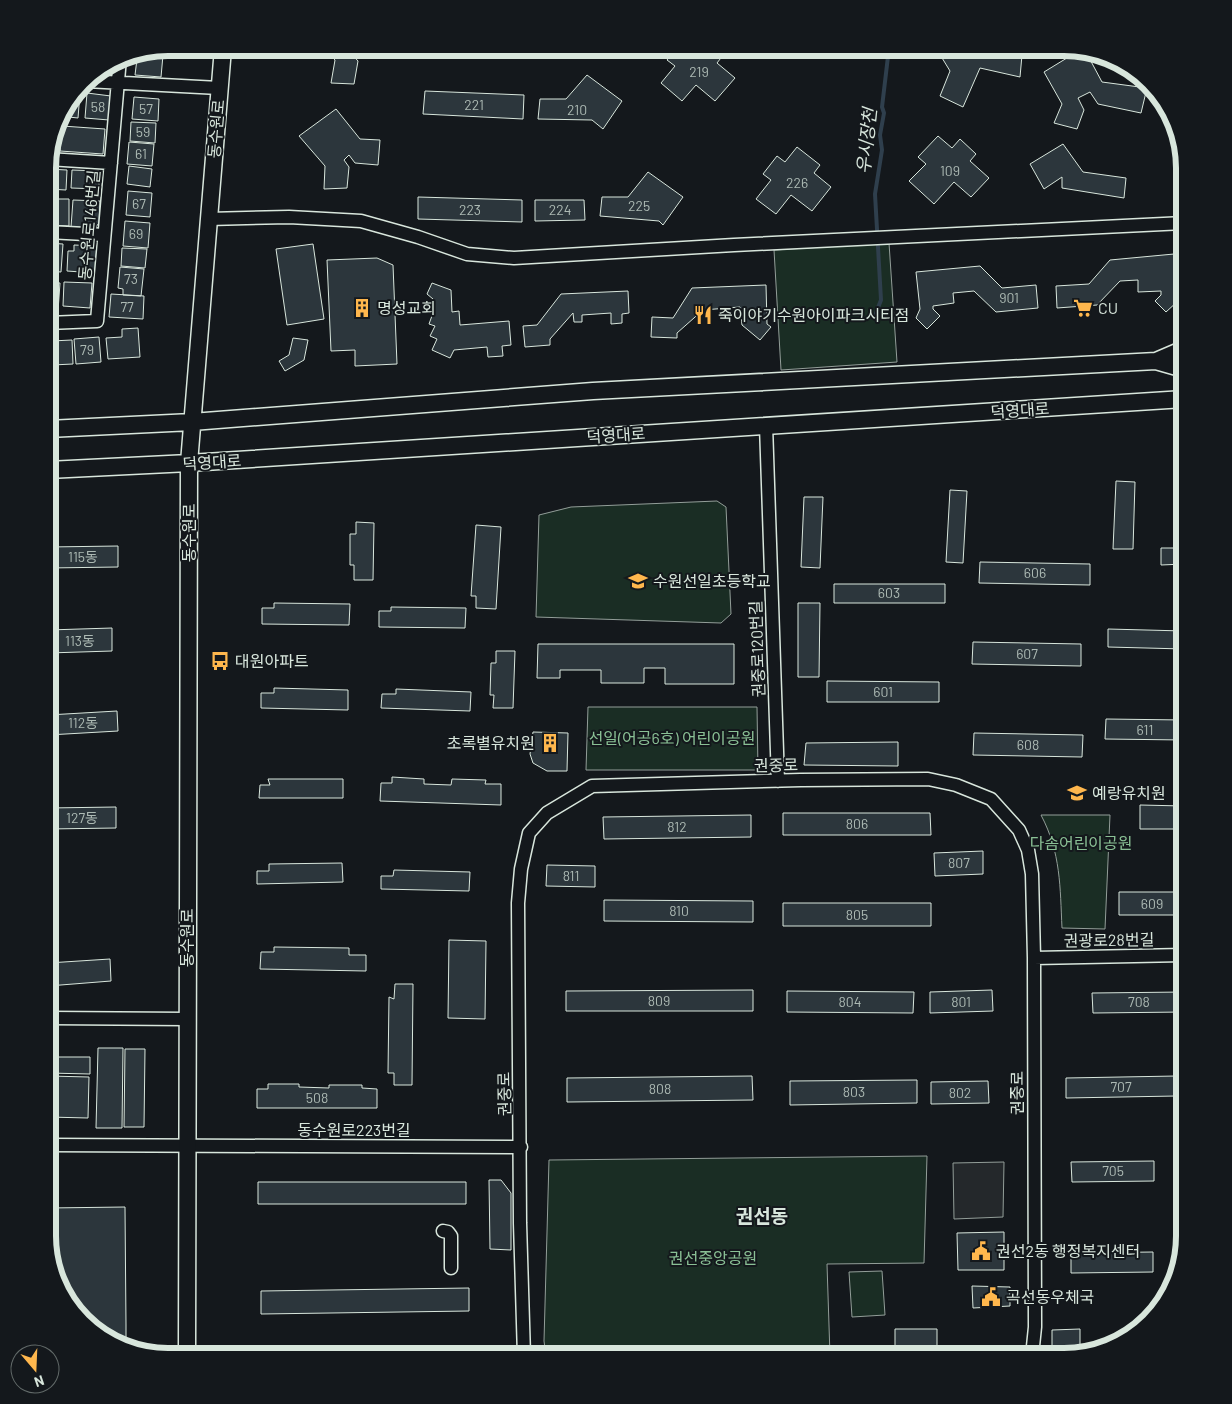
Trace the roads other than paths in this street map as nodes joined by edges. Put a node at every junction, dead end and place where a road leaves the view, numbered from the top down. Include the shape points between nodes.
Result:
1 (222, 56) edge
2 (119, 68) edge
3 (97, 82) edge
4 (118, 83) junction
5 (220, 88) junction
6 (56, 159) edge
7 (111, 162) junction
8 (208, 219) junction
9 (1176, 222) edge
10 (56, 232) edge
11 (104, 235) junction
12 (56, 322) edge
13 (1176, 352) edge
14 (1156, 361) junction
15 (1176, 367) edge
16 (1176, 399) edge
17 (192, 422) junction
18 (766, 425) junction
19 (56, 429) edge
20 (189, 463) junction
21 (56, 470) edge
22 (778, 781) junction
23 (1176, 955) edge
24 (1034, 958) junction
25 (56, 1018) edge
26 (187, 1019) junction
27 (56, 1145) edge
28 (186, 1146) junction
29 (521, 1147) junction
30 (443, 1231) dead end
31 (451, 1268) dead end
32 (187, 1348) edge
33 (524, 1348) edge
34 (1033, 1348) edge

1 - 5 main road, 동수원로
2 - 4 street, 동수원로146번길
3 - 4 street
4 - 5 street
4 - 7 street, 동수원로146번길
5 - 8 main road, 동수원로
6 - 7 street
7 - 11 street, 동수원로146번길
8 - 9 street via 289,217 361,221 418,236 467,254 514,258
8 - 17 main road, 동수원로
10 - 11 street
11 - 12 street, 동수원로146번길 via 97,321
13 - 14 main road
14 - 15 main road
14 - 17 main road via 593,391
16 - 18 main road, 덕영대로
17 - 19 main road
17 - 20 main road, 동수원로
18 - 20 main road, 덕영대로
18 - 22 street, 권중로120번길
20 - 21 main road, 덕영대로
20 - 26 main road, 동수원로
22 - 24 street, 권중로 via 928,779 956,785 991,799 1019,830 1028,850 1032,874
22 - 29 street, 권중로 via 592,786 547,813 529,833 518,903
23 - 24 street, 권광로28번길
24 - 34 street, 권중로
25 - 26 street
26 - 28 main road, 동수원로
27 - 28 street, 동수원로223번길
28 - 29 street, 동수원로223번길
28 - 32 main road, 동수원로
29 - 33 street, 권중로
30 - 31 street via 451,1236

